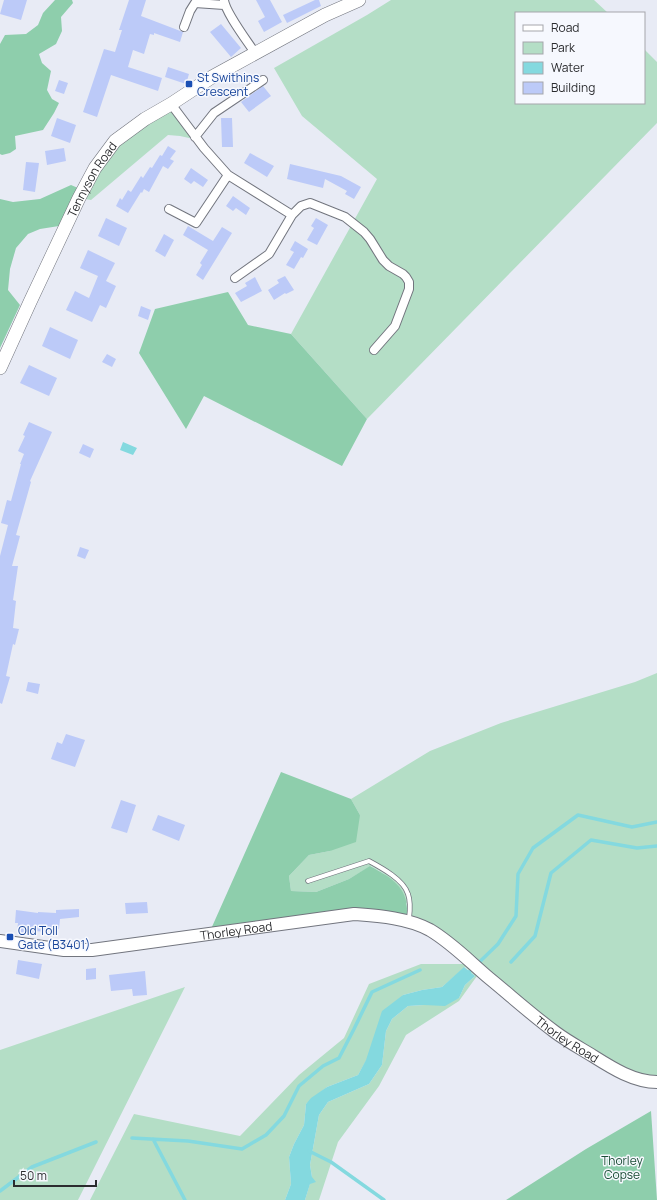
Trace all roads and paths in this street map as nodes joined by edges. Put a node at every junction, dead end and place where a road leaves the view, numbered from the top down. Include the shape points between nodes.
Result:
1 (359, 0) edge
2 (224, 2) edge
3 (184, 27) dead end
4 (255, 53) junction
5 (263, 80) dead end
6 (171, 104) junction
7 (195, 137) junction
8 (228, 175) junction
9 (169, 209) dead end
10 (292, 215) junction
11 (236, 278) dead end
12 (374, 350) dead end
13 (0, 368) edge
14 (308, 881) dead end
15 (409, 922) junction
16 (0, 941) edge
17 (657, 1082) edge

1 - 4 main road, Tennyson Road via 325,15
2 - 3 street via 195,3
2 - 4 street
4 - 6 main road, Tennyson Road
5 - 7 street via 214,113
6 - 7 street
6 - 13 main road, Tennyson Road via 145,118 115,141 95,168
7 - 8 street
8 - 9 street via 196,223
8 - 10 street
10 - 11 street via 269,254
10 - 12 street via 301,206 310,203 345,217 370,238 389,266 406,277 409,289 398,320
14 - 15 lane via 369,862 403,884 410,905
15 - 16 main road, Thorley Road via 354,914 92,950 64,950
15 - 17 main road, Thorley Road via 446,940 556,1032 620,1071

